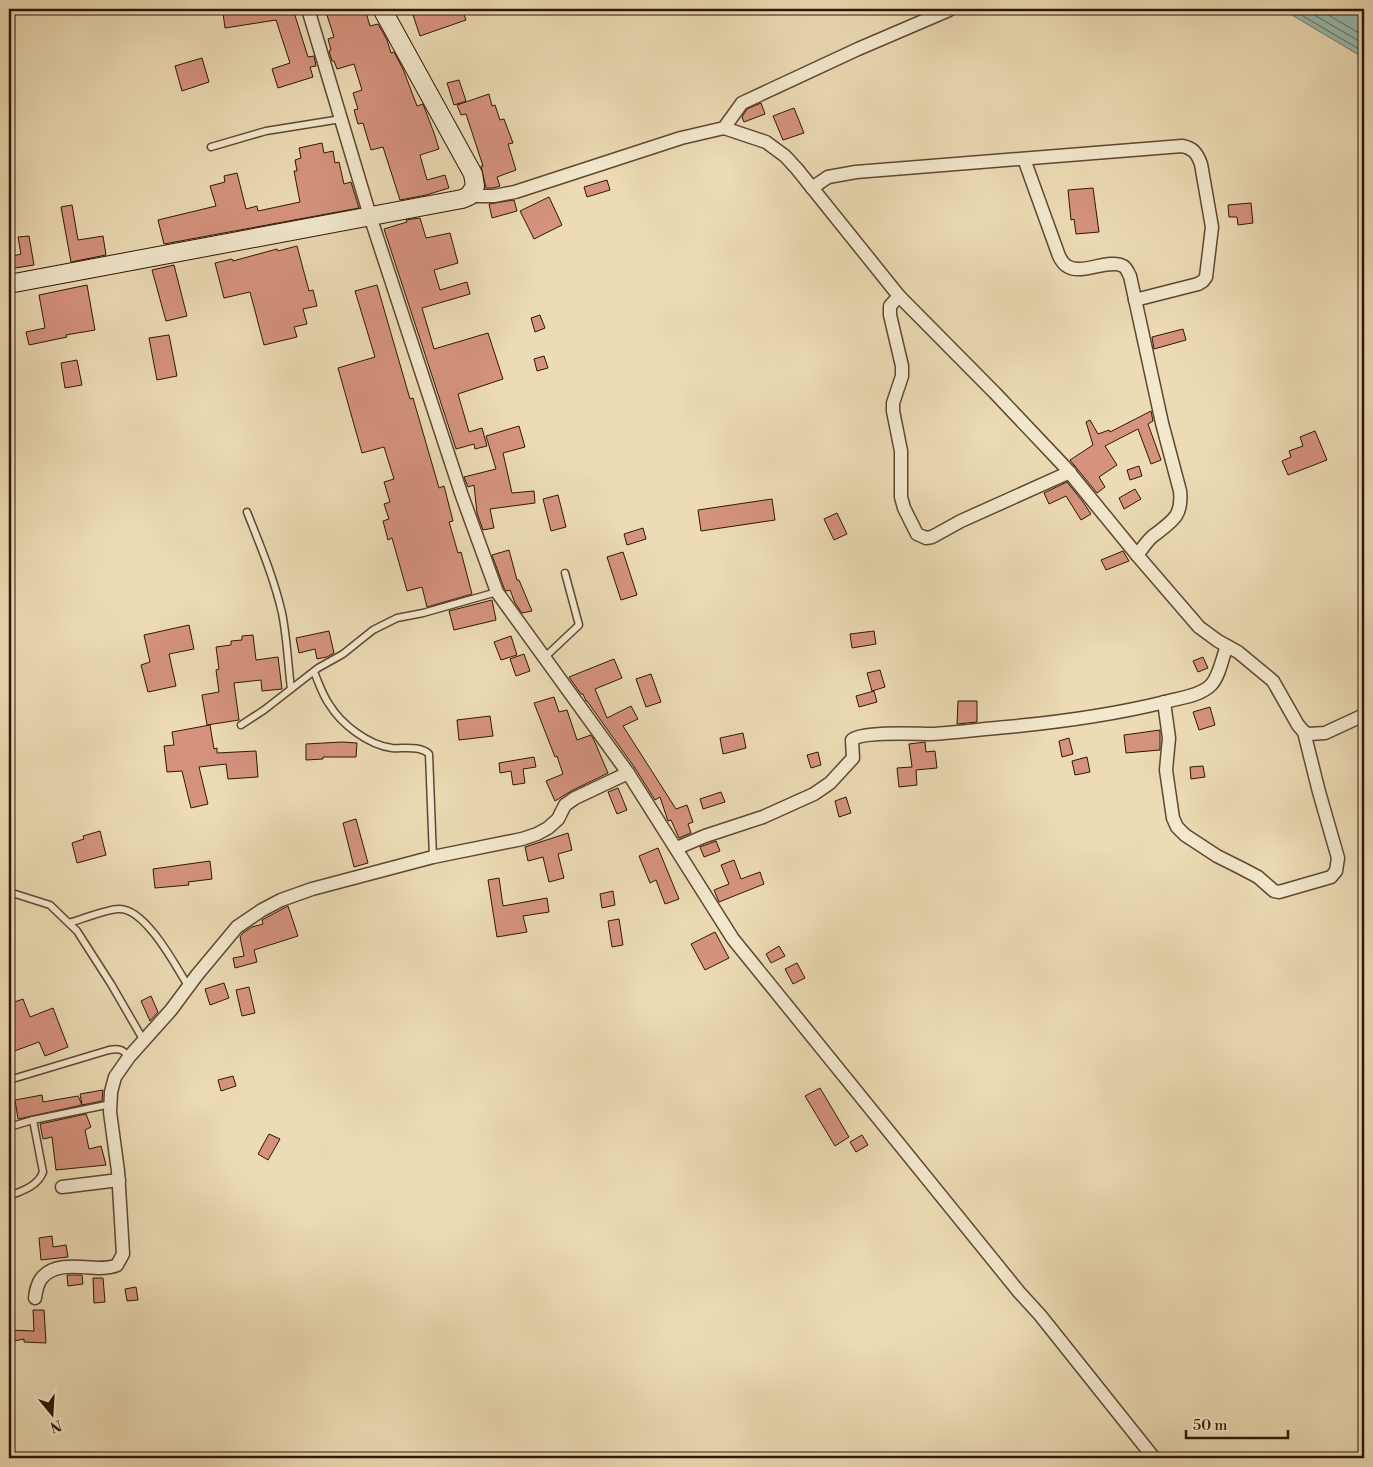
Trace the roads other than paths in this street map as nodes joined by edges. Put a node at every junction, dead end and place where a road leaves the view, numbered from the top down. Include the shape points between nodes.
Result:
1 (308, 9) edge
2 (382, 9) edge
3 (949, 10) dead end
4 (341, 119) junction
5 (724, 128) junction
6 (212, 147) dead end
7 (1024, 159) junction
8 (812, 188) junction
9 (468, 196) junction
10 (370, 216) junction
11 (9, 284) edge
12 (899, 296) junction
13 (1135, 300) junction
14 (1070, 472) junction
15 (247, 512) dead end
16 (1137, 555) junction
17 (565, 573) dead end
18 (497, 592) junction
19 (1227, 646) junction
20 (545, 657) junction
21 (314, 672) junction
22 (291, 689) junction
23 (1164, 702) junction
24 (1364, 715) edge
25 (241, 724) dead end
26 (1304, 732) junction
27 (628, 773) junction
28 (677, 848) junction
29 (433, 857) junction
30 (9, 892) edge
31 (70, 923) junction
32 (188, 986) junction
33 (144, 1041) junction
34 (128, 1057) junction
35 (9, 1080) edge
36 (111, 1104) junction
37 (33, 1120) junction
38 (9, 1127) edge
39 (119, 1180) junction
40 (62, 1187) dead end
41 (9, 1196) edge
42 (35, 1298) dead end
43 (1154, 1458) edge

1 - 4 street
2 - 9 main road via 473,174 476,186
3 - 5 street via 742,103
4 - 6 lane via 266,131
4 - 10 street
5 - 8 street via 766,142 784,156
5 - 9 street via 682,138 515,192
7 - 8 street via 856,172 828,177
7 - 13 street via 1064,264 1071,268 1123,266 1130,276
7 - 13 street via 1182,146 1189,147 1198,155 1212,227 1206,276 1198,284
8 - 12 street
9 - 10 main road
10 - 11 main road
10 - 18 street
12 - 14 street
12 - 14 street via 890,306 902,366 893,410 901,452 901,497 917,534 932,537
13 - 16 street via 1181,502 1174,520 1151,537
14 - 16 street
15 - 22 lane via 271,572 282,615
16 - 19 street via 1200,627
17 - 20 lane via 579,625
18 - 20 street
18 - 21 lane via 423,614 397,618 373,630
19 - 23 street via 1211,684 1203,690
19 - 26 street via 1265,672
20 - 27 street
21 - 22 lane
21 - 29 lane via 329,705 367,739 379,745 416,748 429,754
22 - 25 lane
23 - 26 street via 1169,738 1166,770 1172,818 1177,827 1217,856 1279,892 1331,877 1337,865 1338,858
23 - 28 street via 1076,720 948,733 859,736 852,740 852,758 824,788 782,809
24 - 26 street via 1325,733
27 - 28 street
27 - 29 street via 575,798 565,805 558,819 537,834
28 - 43 street via 733,938
29 - 32 street via 312,889 262,910 237,927
30 - 31 lane via 50,905
31 - 32 lane via 119,908 128,911 155,935
31 - 33 lane
32 - 33 street
33 - 34 street
34 - 35 lane via 124,1050 116,1048
34 - 36 street via 115,1077
36 - 37 lane
36 - 39 street
37 - 38 lane
37 - 41 lane via 43,1172 37,1183
39 - 40 street
39 - 42 street via 123,1254 117,1265 107,1268 65,1267 50,1271 38,1284

